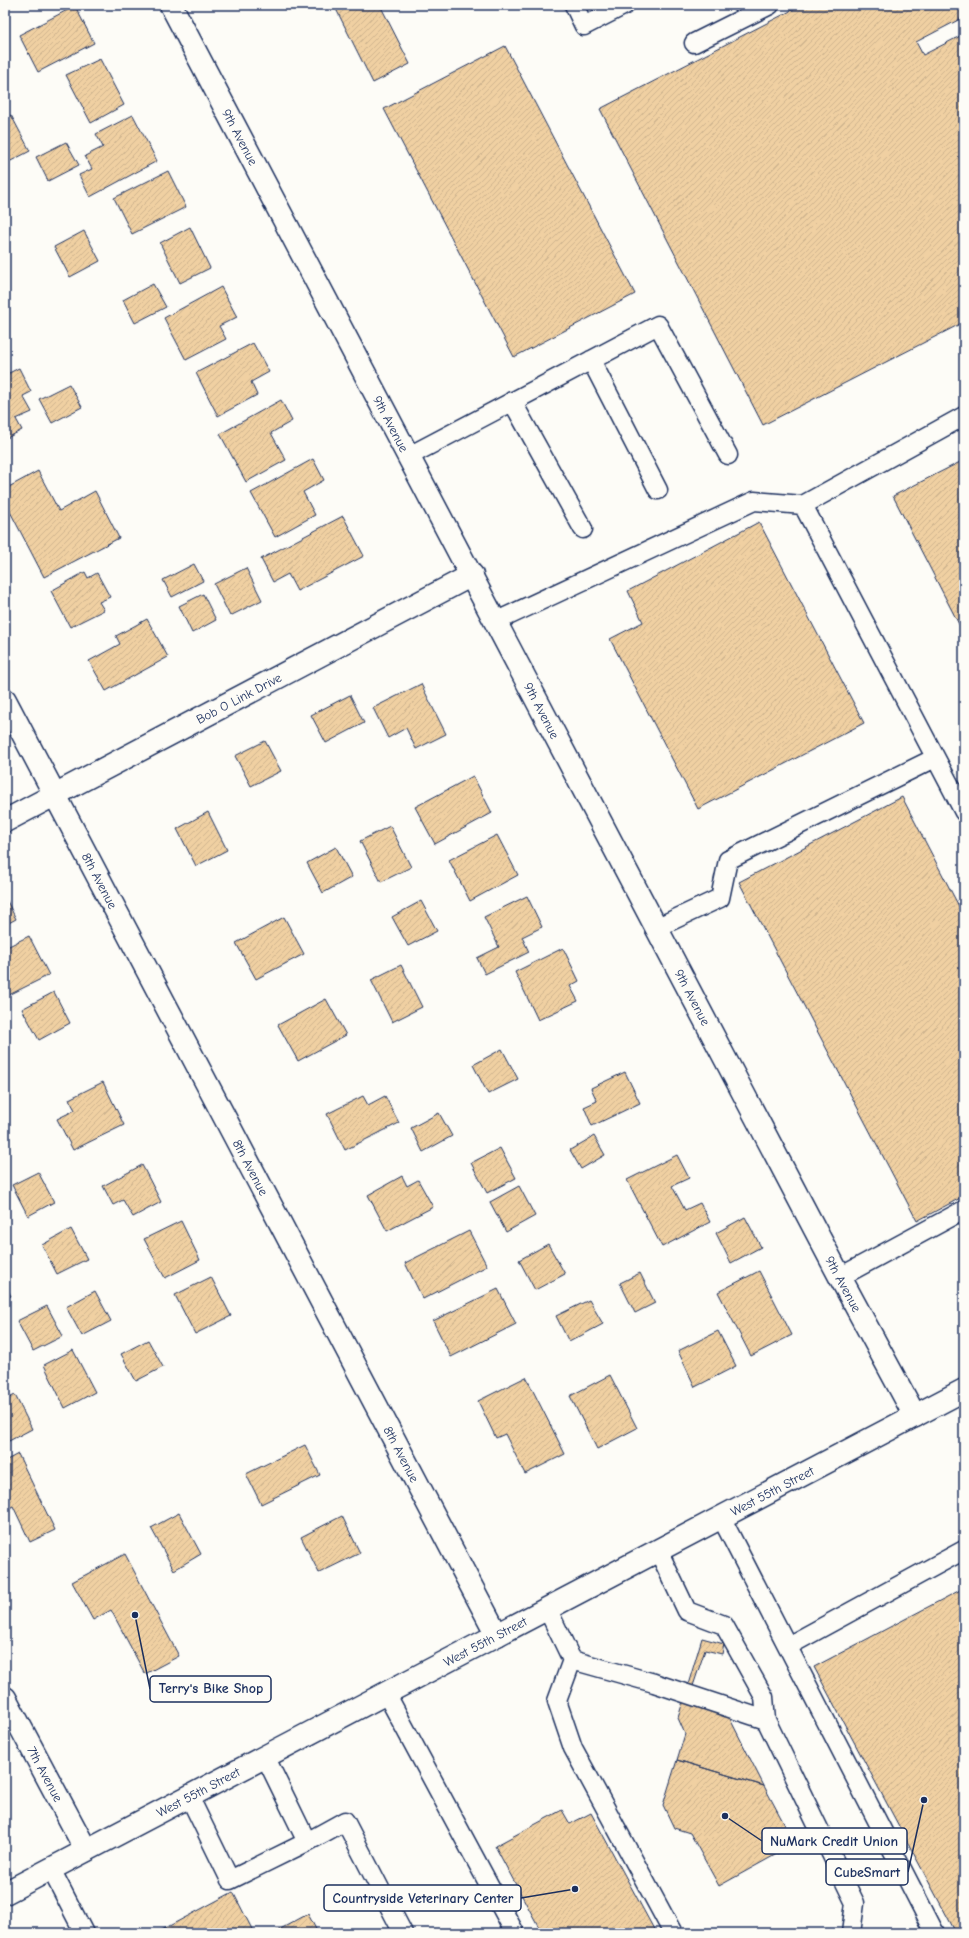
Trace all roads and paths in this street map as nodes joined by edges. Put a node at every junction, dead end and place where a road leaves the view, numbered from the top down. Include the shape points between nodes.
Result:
1 (171, 5) edge
2 (574, 5) edge
3 (625, 5) edge
4 (770, 5) edge
5 (694, 44) dead end
6 (592, 360) junction
7 (512, 401) junction
8 (964, 416) edge
9 (728, 455) dead end
10 (409, 456) junction
11 (658, 490) dead end
12 (803, 505) junction
13 (583, 529) dead end
14 (472, 575) junction
15 (497, 621) junction
16 (5, 700) edge
17 (936, 758) junction
18 (55, 795) junction
19 (964, 812) edge
20 (5, 821) edge
21 (658, 927) junction
22 (964, 1210) edge
23 (840, 1277) junction
24 (964, 1390) edge
25 (915, 1416) junction
26 (721, 1517) junction
27 (658, 1550) junction
28 (964, 1550) edge
29 (547, 1608) junction
30 (497, 1635) junction
31 (788, 1646) junction
32 (572, 1660) junction
33 (386, 1693) junction
34 (5, 1698) edge
35 (766, 1720) junction
36 (265, 1756) junction
37 (189, 1796) junction
38 (307, 1842) junction
39 (86, 1850) junction
40 (51, 1869) junction
41 (5, 1893) edge
42 (398, 1931) edge
43 (84, 1933) edge
44 (515, 1933) edge
45 (673, 1933) edge
46 (851, 1933) edge
47 (935, 1933) edge

1 - 10 street, 9th Avenue
2 - 3 lane via 584,26
4 - 5 lane
6 - 7 lane
6 - 9 lane via 658,325
6 - 11 lane
7 - 10 lane
7 - 13 lane
8 - 12 lane
10 - 14 street, 9th Avenue
12 - 15 lane via 754,501
12 - 17 lane
14 - 15 street, 9th Avenue
14 - 18 street, Bob O Link Drive
15 - 21 street, 9th Avenue
16 - 18 street, 8th Avenue
17 - 19 lane
17 - 21 lane via 728,860 720,898
18 - 20 street, Bob O Link Drive
18 - 30 street, 8th Avenue
21 - 23 street, 9th Avenue
22 - 23 lane
23 - 25 street, 9th Avenue
24 - 25 street, West 55th Street
25 - 26 street, West 55th Street
26 - 27 street, West 55th Street
26 - 31 lane
27 - 29 street, West 55th Street
27 - 35 lane via 687,1611 724,1625 764,1697
28 - 31 lane
29 - 30 street, West 55th Street
29 - 32 lane
30 - 33 street, West 55th Street
31 - 47 lane
32 - 35 lane via 654,1683
32 - 45 lane via 557,1701 573,1748
33 - 36 street, West 55th Street
33 - 44 lane
34 - 39 street, 7th Avenue
35 - 46 lane via 854,1903
36 - 37 street, West 55th Street
36 - 38 lane
37 - 38 lane via 230,1880
37 - 39 street, West 55th Street
38 - 42 lane via 345,1821
39 - 40 street, West 55th Street
40 - 41 street, West 55th Street
40 - 43 lane

